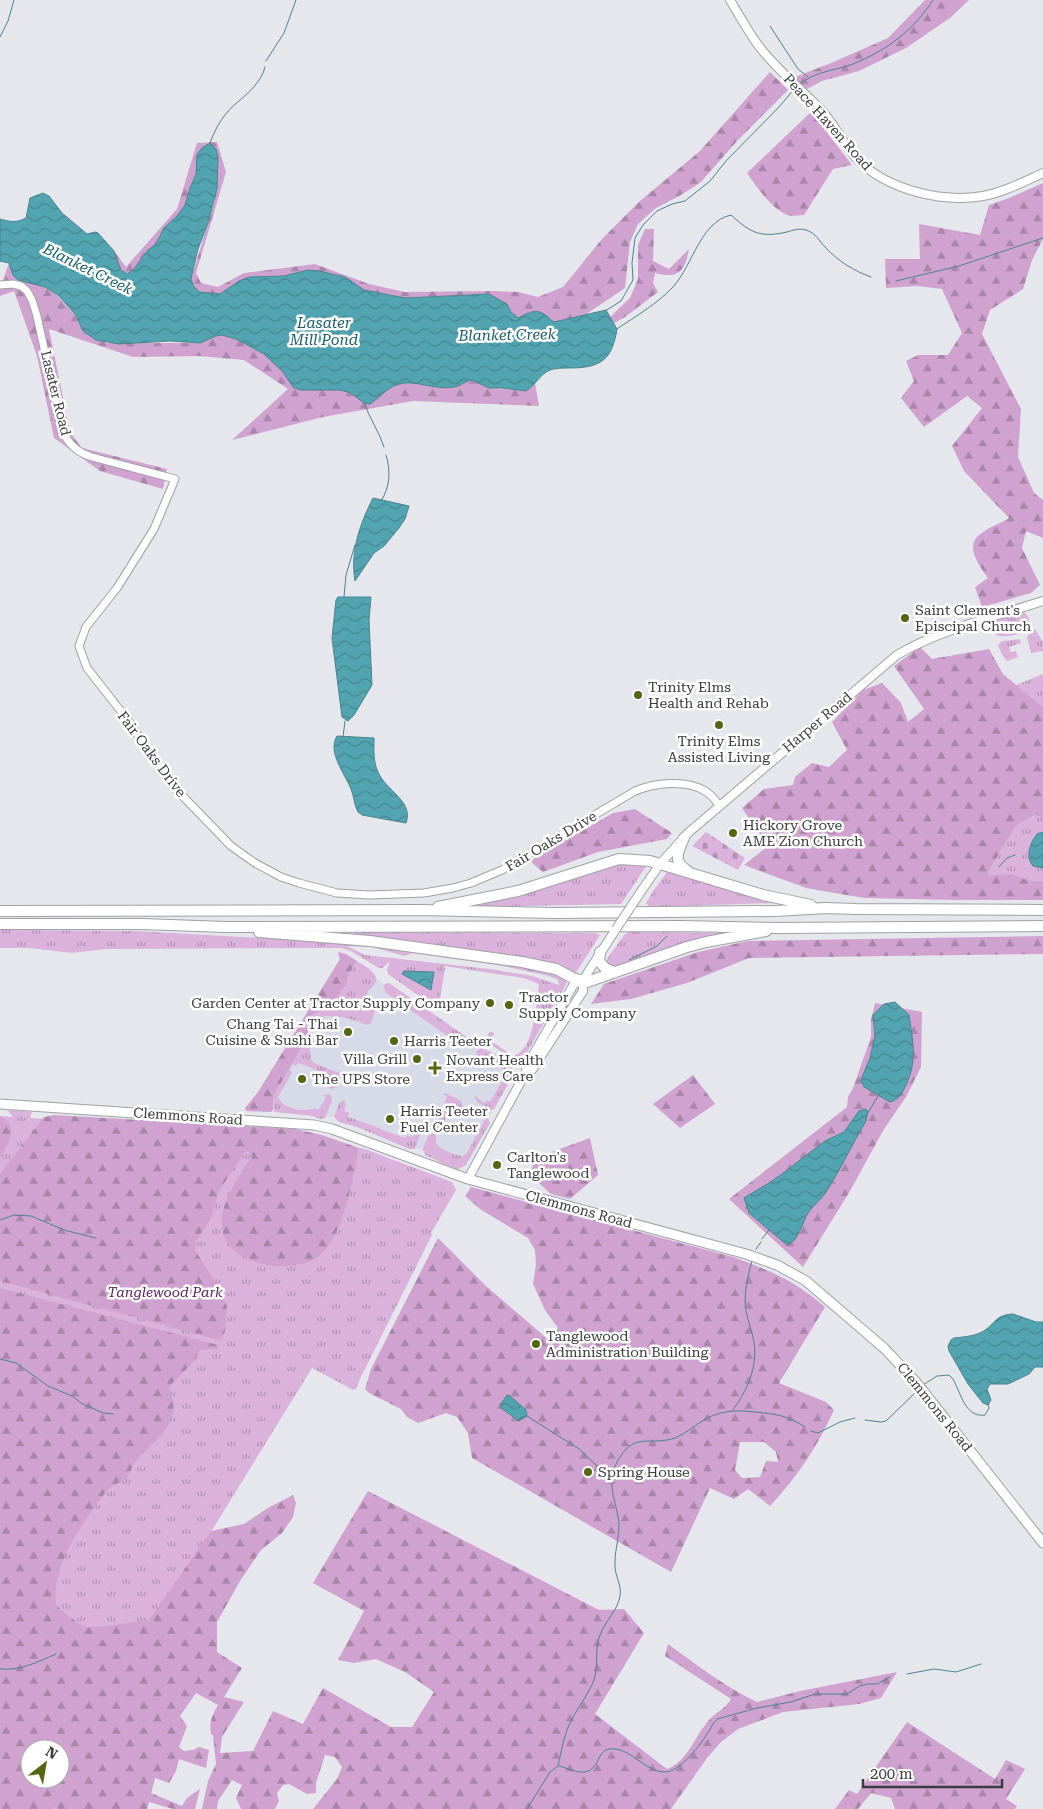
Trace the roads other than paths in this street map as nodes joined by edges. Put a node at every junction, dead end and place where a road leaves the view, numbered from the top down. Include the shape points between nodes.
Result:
1 (730, 0) edge
2 (1043, 173) edge
3 (0, 285) edge
4 (175, 479) joint
5 (1043, 601) edge
6 (719, 805) junction
7 (684, 838) junction
8 (660, 864) junction
9 (688, 872) junction
10 (825, 908) junction
11 (420, 910) junction
12 (1043, 910) edge
13 (0, 911) edge
14 (0, 924) edge
15 (226, 926) junction
16 (1043, 926) edge
17 (778, 928) junction
18 (603, 948) junction
19 (614, 972) junction
20 (583, 980) junction
21 (0, 1104) edge
22 (468, 1178) junction
23 (1043, 1543) edge

1 - 2 main road, Peace Haven Road via 759,46 826,116 857,159 885,181 901,188 953,198 981,196
3 - 4 street, Lasater Road via 17,285 30,294 61,426 72,446 84,455
4 - 6 street, Fair Oaks Drive via 149,536 117,588 86,627 79,646 87,668 171,784 231,846 255,864 281,877 337,893 424,893 471,883 502,870 646,786 668,784 697,788 708,793
5 - 6 main road, Harper Road via 941,634 897,655
6 - 7 main road, Harper Road
7 - 8 main road, Harper Road
7 - 9 highway via 678,862
8 - 9 highway
8 - 11 highway via 619,859 518,891
8 - 18 main road, Harper Road, bridge
9 - 10 highway via 783,900
10 - 11 highway via 776,912
10 - 12 highway
11 - 13 highway
14 - 15 highway
15 - 17 highway
15 - 20 highway via 239,931 379,942 528,963
16 - 17 highway
17 - 19 highway via 706,942
18 - 19 highway via 599,961
18 - 20 main road, Harper Road
19 - 20 highway via 591,982
20 - 22 main road, Harper Road via 574,984
21 - 22 main road, Clemmons Road via 314,1125
22 - 23 main road, Clemmons Road via 754,1257 798,1275 901,1364

